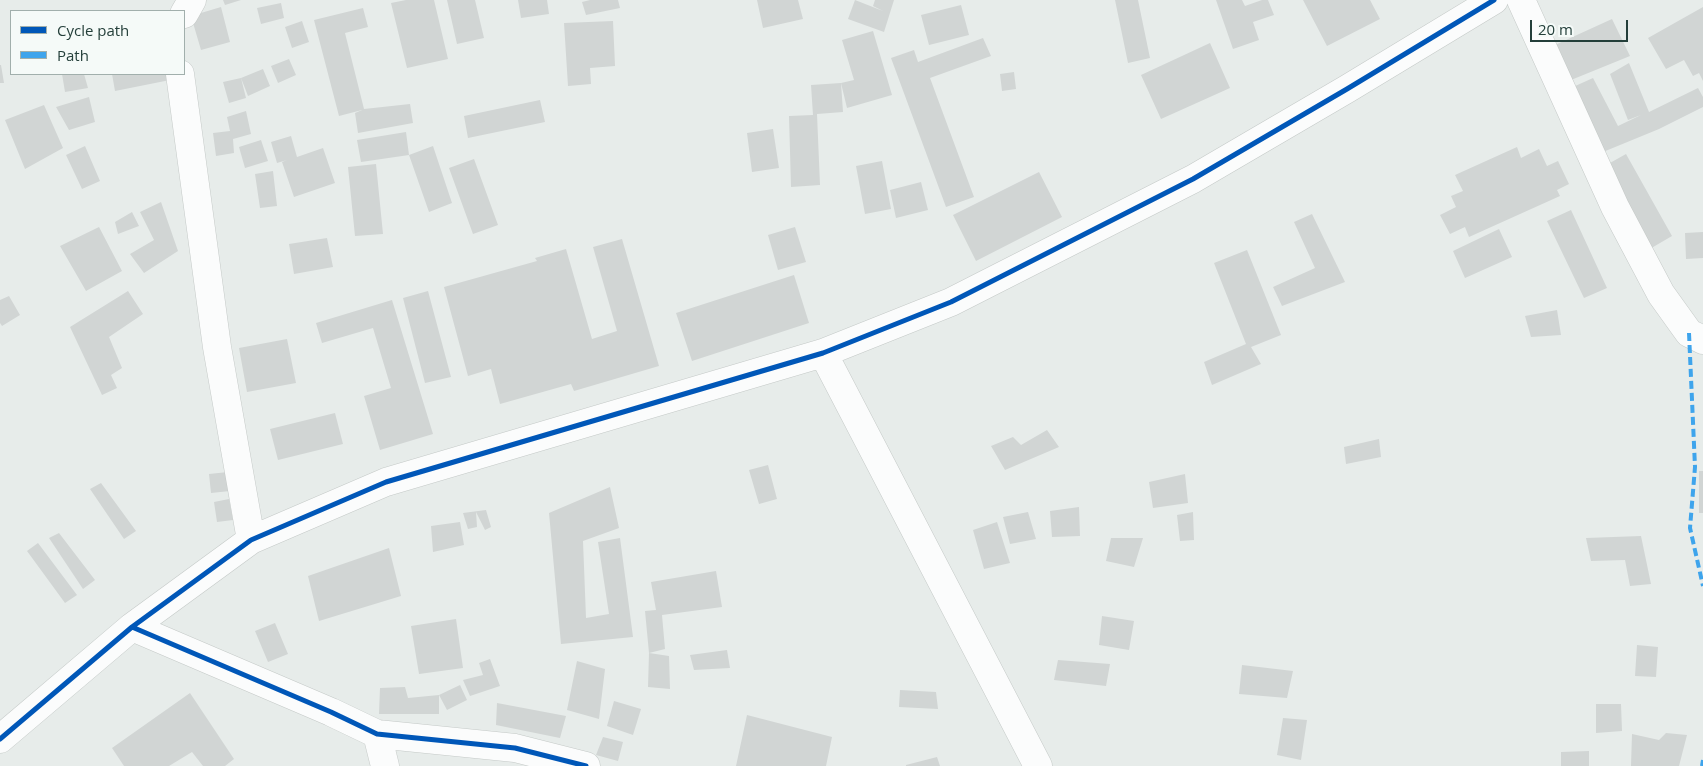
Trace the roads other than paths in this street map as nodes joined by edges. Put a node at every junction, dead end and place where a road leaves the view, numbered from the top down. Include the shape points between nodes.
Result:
1 (192, 0) edge
2 (1494, 0) edge
3 (1521, 0) edge
4 (184, 10) edge
5 (180, 75) edge
6 (1703, 340) edge
7 (823, 354) junction
8 (251, 540) junction
9 (132, 627) junction
10 (377, 734) junction
11 (0, 739) edge
12 (385, 766) edge
13 (586, 766) edge
14 (1038, 766) edge

1 - 4 street
2 - 7 street via 1193,179 951,302
3 - 6 street via 1615,207 1661,294 1689,333
5 - 8 street via 217,347
7 - 8 street via 386,482
7 - 14 street
8 - 9 street
9 - 10 street
9 - 11 street
10 - 12 street
10 - 13 street via 515,748

